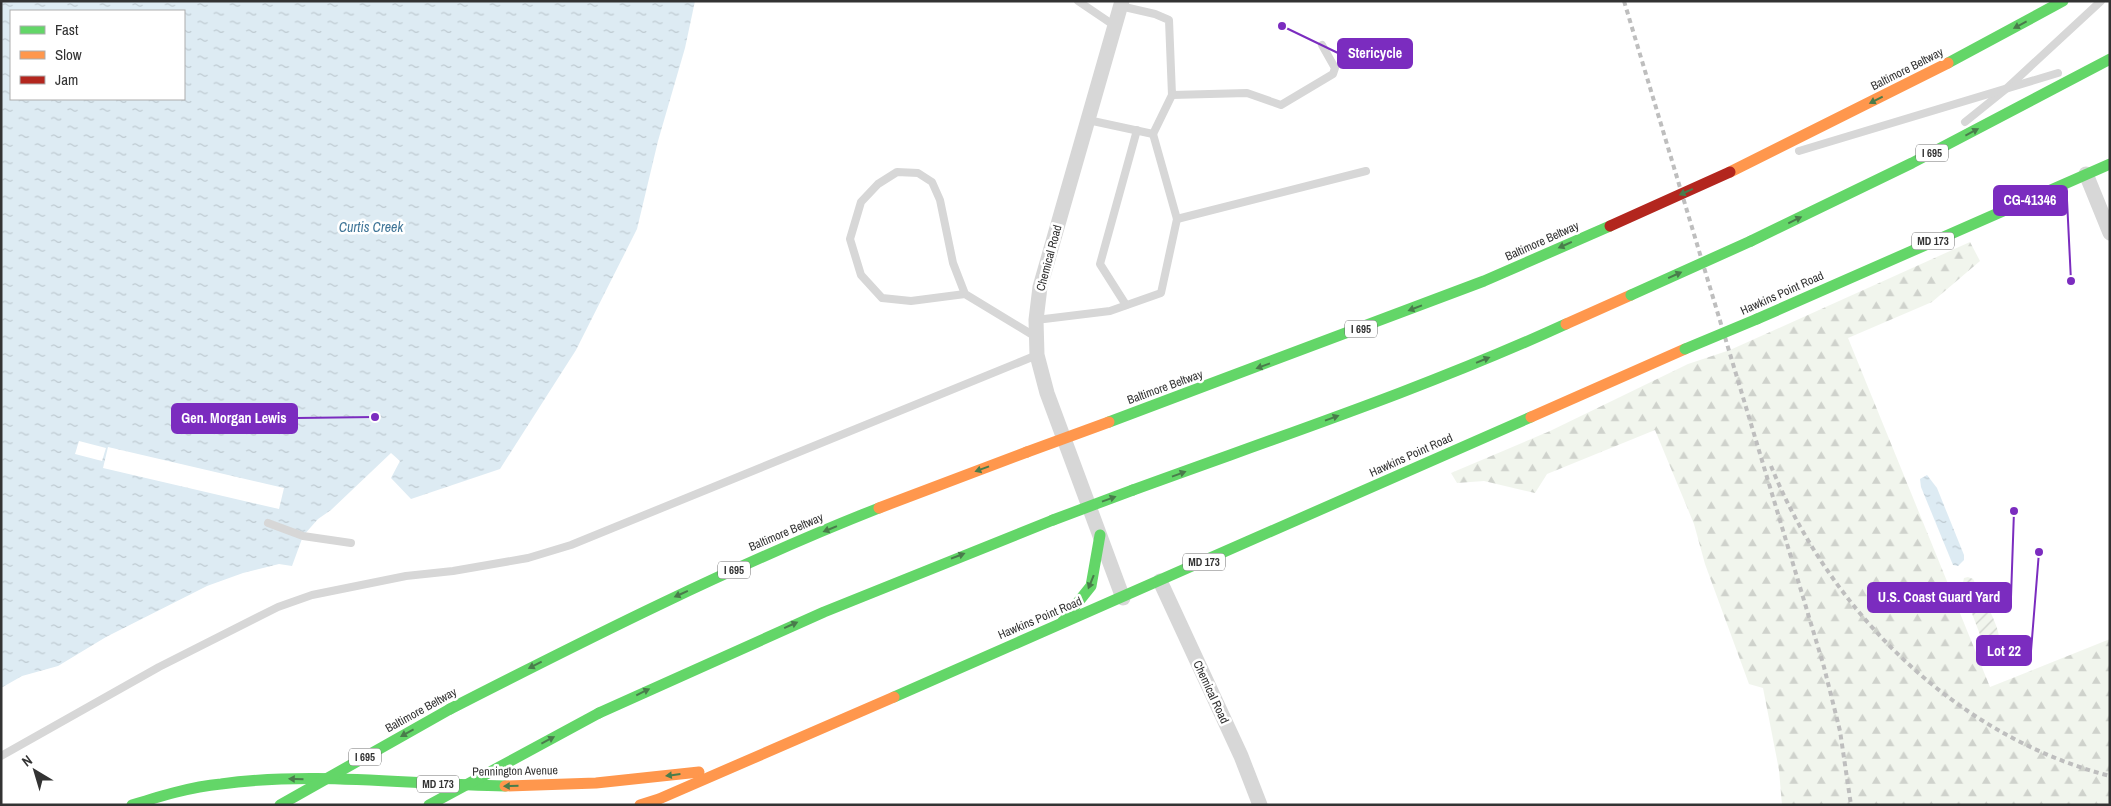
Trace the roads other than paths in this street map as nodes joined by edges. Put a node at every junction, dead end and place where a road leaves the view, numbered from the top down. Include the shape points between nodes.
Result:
1 (1078, 1) edge
2 (2063, 1) edge
3 (2101, 1) edge
4 (1121, 4) edge
5 (1115, 26) junction
6 (1322, 45) dead end
7 (2110, 58) edge
8 (2072, 68) dead end
9 (2062, 71) dead end
10 (2006, 89) junction
11 (1172, 95) junction
12 (1088, 120) junction
13 (1959, 126) dead end
14 (1137, 130) junction
15 (1951, 132) dead end
16 (1153, 134) junction
17 (1787, 155) dead end
18 (1778, 158) dead end
19 (1912, 163) junction
20 (2110, 164) edge
21 (1366, 171) dead end
22 (1730, 172) junction
23 (2086, 174) junction
24 (1177, 219) junction
25 (2110, 233) edge
26 (965, 294) junction
27 (1126, 305) junction
28 (1036, 320) junction
29 (1036, 336) junction
30 (1037, 355) junction
31 (268, 523) dead end
32 (1100, 535) junction
33 (351, 543) dead end
34 (1160, 581) junction
35 (1123, 598) junction
36 (1060, 624) junction
37 (1, 756) edge
38 (722, 770) junction
39 (132, 805) edge
40 (280, 805) edge
41 (429, 805) edge
42 (640, 805) edge
43 (1260, 805) edge

1 - 5 lane
2 -> 22 main road, Baltimore Beltway / I 695 via 1924,76
3 - 10 lane
4 - 5 street, Chemical Road
4 - 11 lane via 1169,20
5 - 12 street, Chemical Road
6 - 11 lane via 1334,68 1333,74 1281,104 1248,93
7 - 8 lane
19 -> 7 main road, I 695
9 - 10 lane
10 - 13 lane
10 - 17 lane
11 - 16 lane
12 - 14 lane
12 - 28 street, Chemical Road via 1040,287
14 - 16 lane
14 - 27 lane via 1100,264
15 - 19 lane
16 - 24 lane
18 - 22 lane
41 -> 19 main road, I 695, bridge via 599,713 811,616 936,564 1516,347 1751,241
20 - 23 main road, Hawkins Point Road / MD 173
21 - 24 lane
22 -> 40 main road, Baltimore Beltway / I 695, bridge via 1475,285 909,496 782,548 641,613 450,710
23 - 25 street
23 - 34 main road, Hawkins Point Road / MD 173, bridge
24 - 27 lane via 1161,292
26 - 26 lane via 953,263 940,200 932,182 918,173 897,172 878,184 861,202 850,239 861,275 882,298 911,301
26 - 29 lane
27 - 28 lane via 1110,311
28 - 29 street, Chemical Road
29 - 30 street, Chemical Road
30 - 32 street, Chemical Road via 1047,393
30 - 37 lane via 571,544 528,558 312,594 278,607 159,667
31 - 33 lane via 303,536
32 - 35 street, Chemical Road
32 -> 36 main road via 1091,586
34 - 35 main road, Hawkins Point Road / MD 173
34 - 43 street, Chemical Road via 1241,756
35 - 36 main road, Hawkins Point Road / MD 173
36 - 38 main road, Hawkins Point Road / MD 173
38 -> 39 main road, Pennington Avenue / MD 173 via 546,786 272,778 215,783 156,796
38 - 42 main road, MD 173

